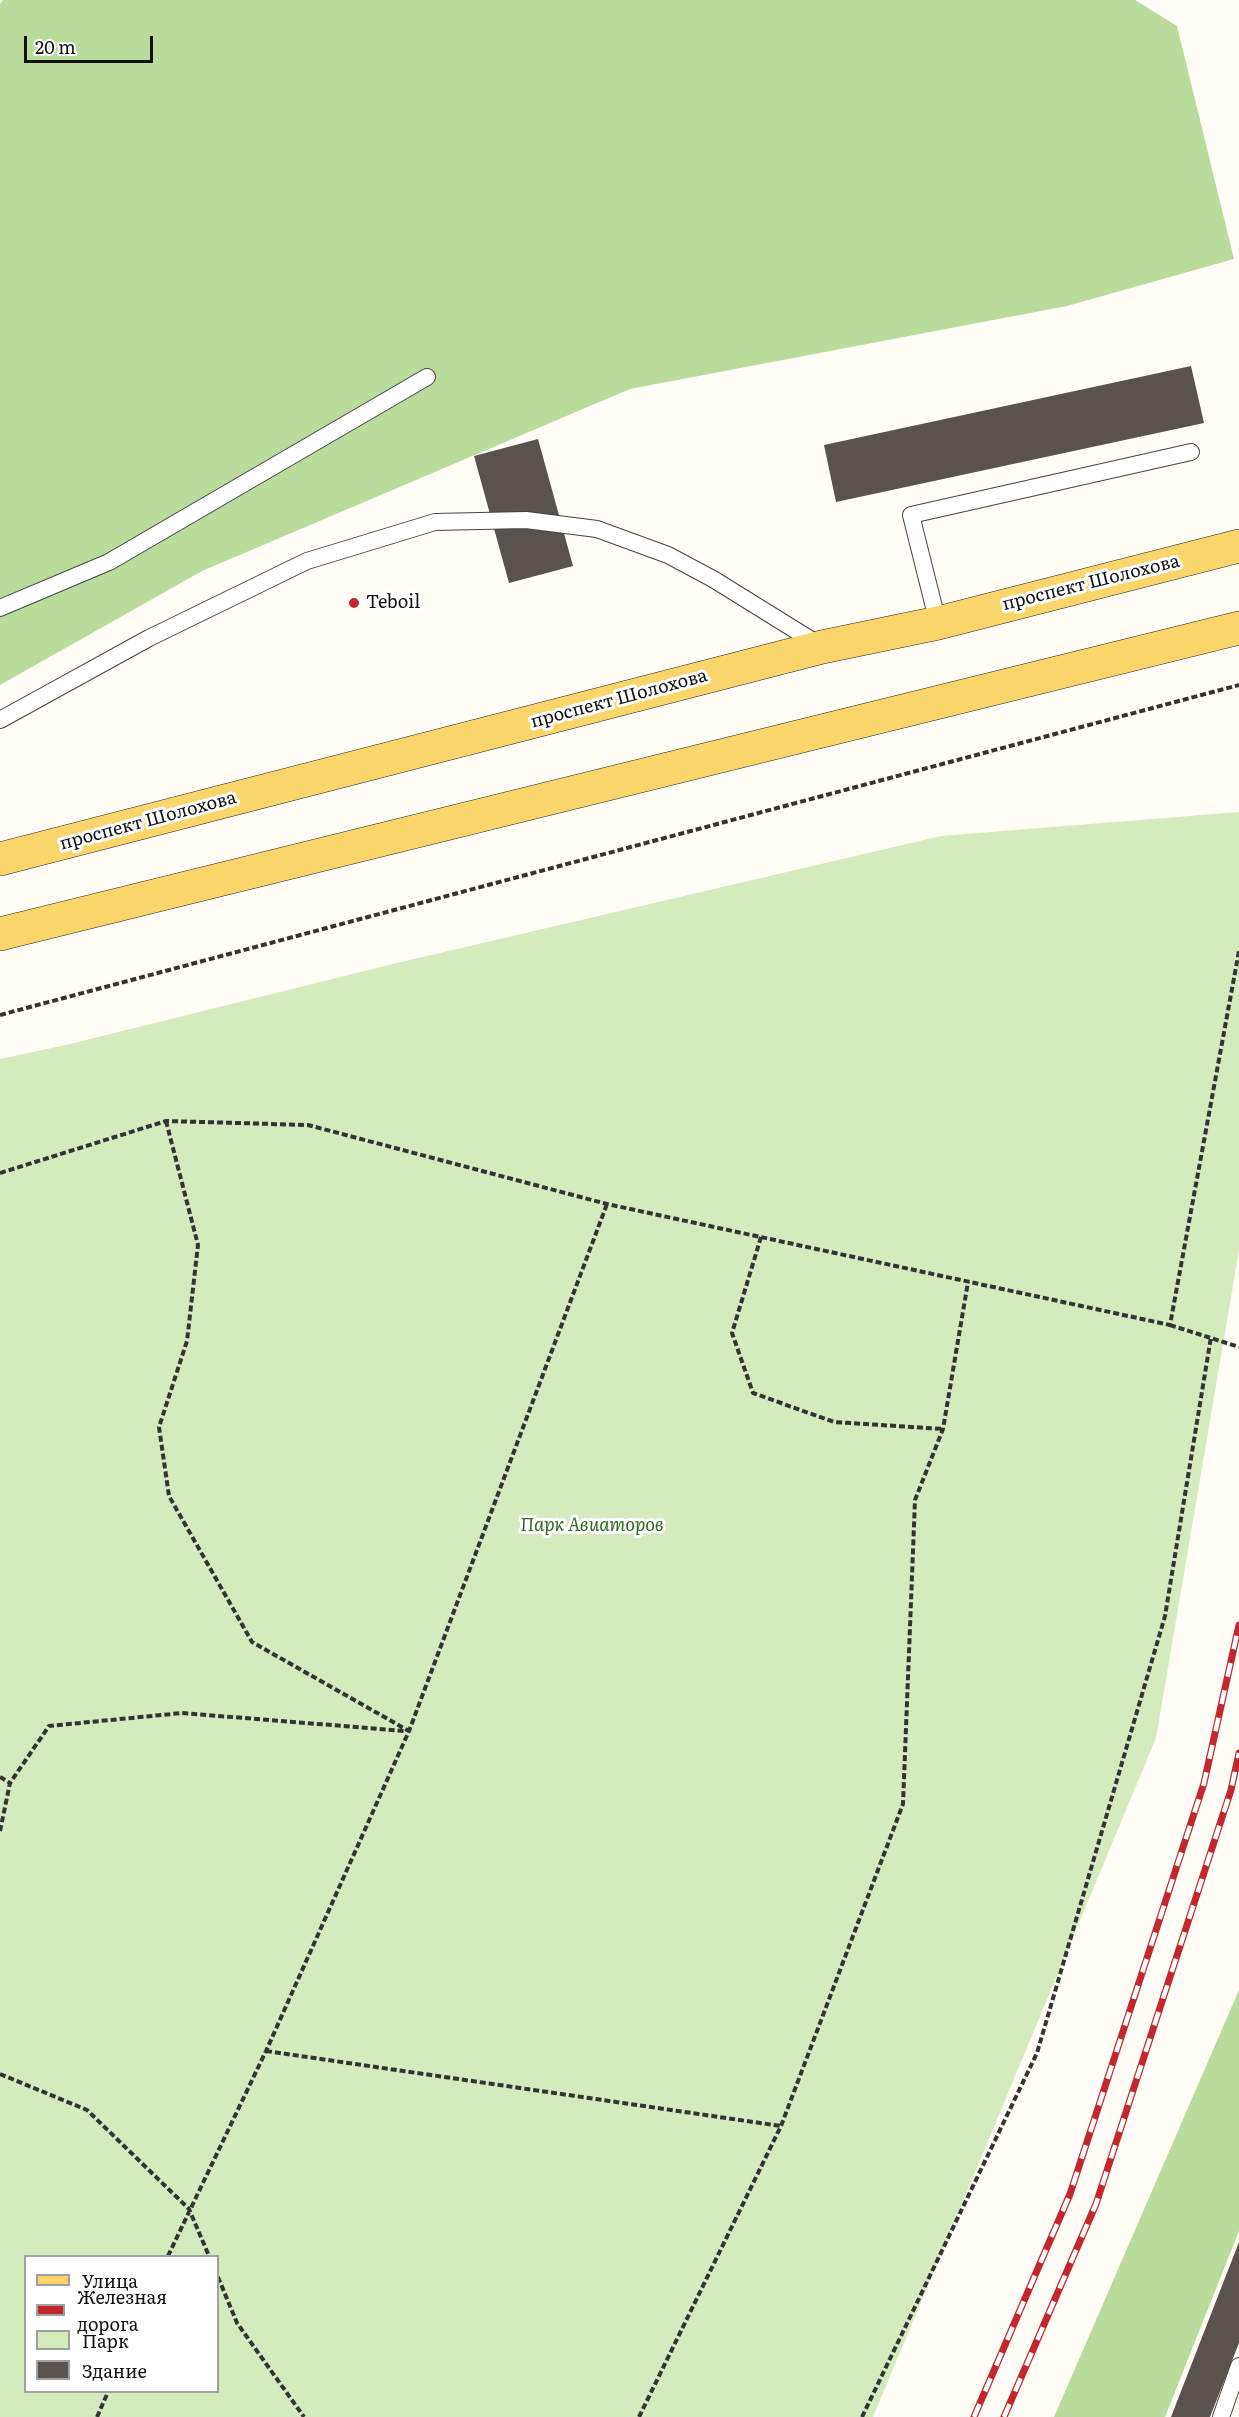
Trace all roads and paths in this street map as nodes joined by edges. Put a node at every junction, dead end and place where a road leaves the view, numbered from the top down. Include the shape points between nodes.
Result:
1 (427, 377) dead end
2 (1191, 452) dead end
3 (1239, 546) edge
4 (0, 608) edge
5 (938, 622) junction
6 (1239, 628) edge
7 (822, 647) junction
8 (1239, 685) edge
9 (0, 720) edge
10 (0, 860) edge
11 (0, 934) edge
12 (1239, 951) edge
13 (0, 1015) edge
14 (166, 1120) junction
15 (0, 1173) edge
16 (606, 1204) junction
17 (761, 1237) junction
18 (968, 1282) junction
19 (1170, 1324) junction
20 (1211, 1337) junction
21 (1239, 1347) edge
22 (943, 1430) junction
23 (409, 1731) junction
24 (0, 1777) edge
25 (10, 1783) junction
26 (0, 1831) edge
27 (266, 2051) junction
28 (0, 2074) edge
29 (781, 2126) junction
30 (189, 2209) junction
31 (168, 2255) edge
32 (209, 2255) edge
33 (219, 2279) edge
34 (1239, 2366) edge
35 (107, 2393) edge
36 (97, 2417) edge
37 (304, 2417) edge
38 (639, 2417) edge
39 (862, 2417) edge
40 (1221, 2417) edge

1 - 4 lane via 109,562
2 - 5 lane via 911,516
3 - 5 main road, проспект Шолохова
5 - 7 main road, проспект Шолохова
6 - 11 main road
7 - 9 lane via 668,555 597,529 526,520 435,522 307,561 149,638
7 - 10 main road, проспект Шолохова
8 - 13 path
12 - 19 path
14 - 15 path
14 - 16 path via 308,1125
14 - 23 path via 198,1245 187,1341 159,1427 169,1497 252,1642
16 - 17 path
16 - 23 path
17 - 18 path
17 - 22 path via 732,1333 753,1393 834,1422
18 - 19 path
18 - 22 path
19 - 20 path
20 - 21 path
20 - 39 path via 1165,1616 1037,2053
22 - 29 path via 915,1500 903,1804
23 - 25 path via 182,1713 49,1725
23 - 27 path
24 - 25 path
25 - 26 path
27 - 29 path
27 - 30 path
28 - 30 path via 87,2110
29 - 38 path
30 - 31 path
30 - 32 path
33 - 37 path via 237,2323
34 - 40 lane
35 - 36 path

